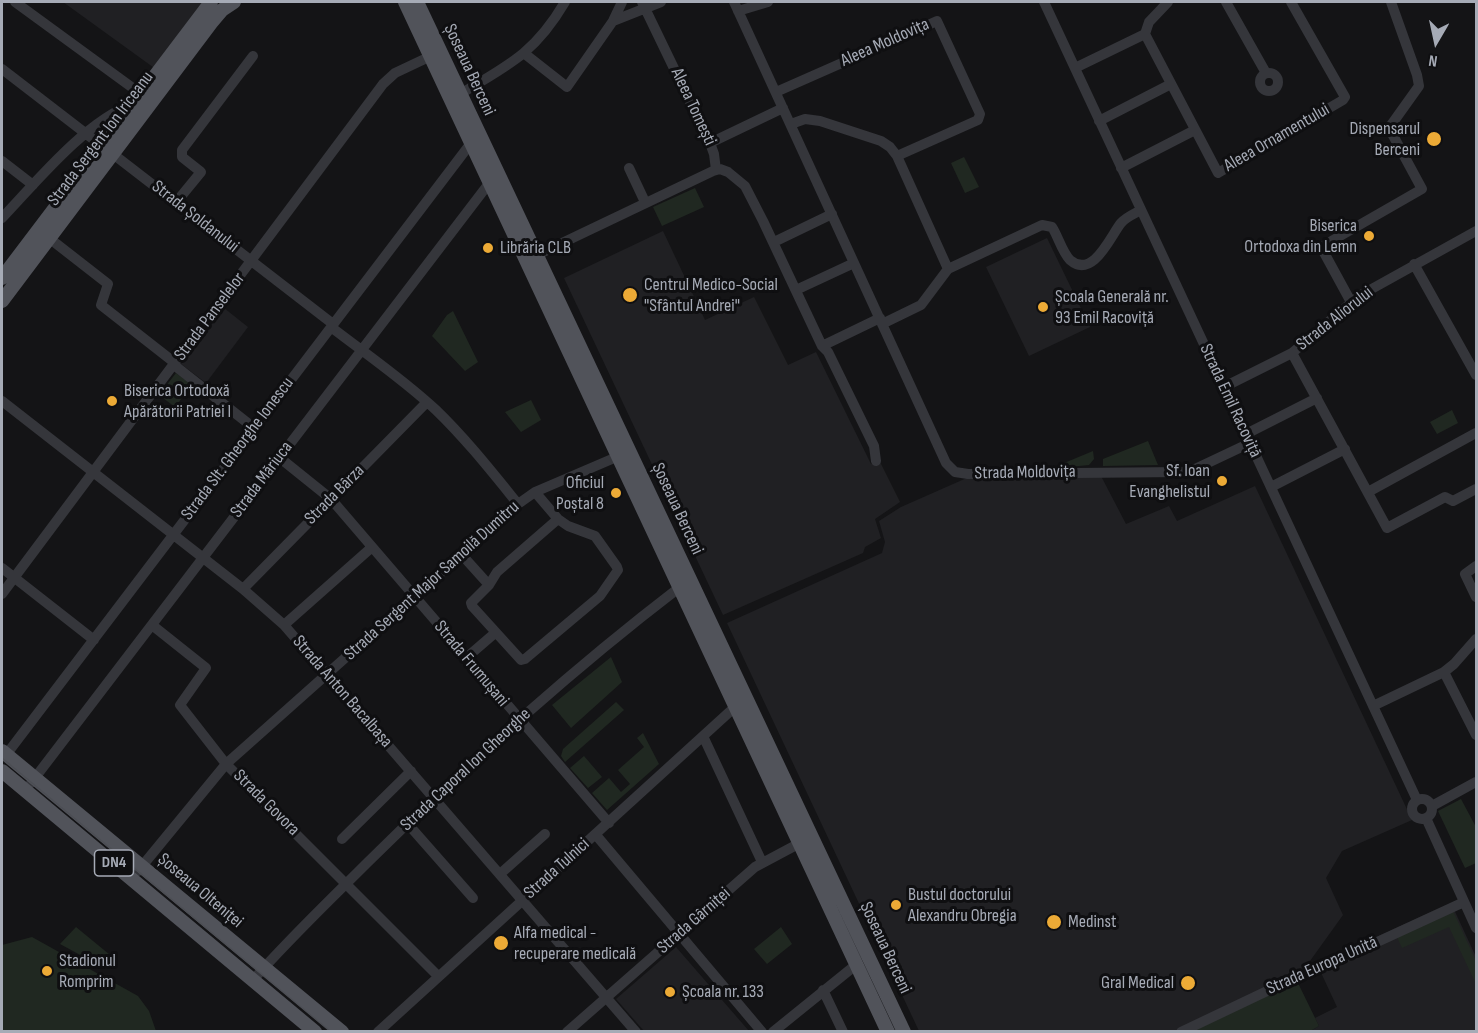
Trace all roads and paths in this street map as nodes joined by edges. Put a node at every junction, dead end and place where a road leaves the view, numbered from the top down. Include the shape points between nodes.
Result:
1 (15, 2) edge
2 (211, 2) edge
3 (234, 2) edge
4 (405, 2) edge
5 (417, 2) edge
6 (565, 2) edge
7 (622, 2) edge
8 (662, 2) edge
9 (768, 2) edge
10 (1044, 2) edge
11 (1168, 2) edge
12 (1226, 2) edge
13 (1291, 2) edge
14 (1391, 2) edge
15 (644, 5) edge
16 (736, 6) edge
17 (613, 21) junction
18 (1145, 34) junction
19 (436, 54) junction
20 (525, 54) junction
21 (253, 56) dead end
22 (1075, 68) junction
23 (2, 69) edge
24 (1266, 73) dead end
25 (1171, 84) junction
26 (776, 92) junction
27 (460, 94) junction
28 (138, 99) junction
29 (783, 108) junction
30 (1100, 121) junction
31 (791, 124) junction
32 (1195, 130) junction
33 (85, 134) junction
34 (710, 142) junction
35 (471, 143) junction
36 (107, 150) junction
37 (897, 156) junction
38 (2, 161) edge
39 (629, 168) dead end
40 (1121, 168) junction
41 (716, 170) junction
42 (490, 182) junction
43 (33, 185) junction
44 (174, 201) junction
45 (645, 202) junction
46 (1141, 210) junction
47 (832, 214) junction
48 (2, 218) edge
49 (1476, 231) edge
50 (49, 238) junction
51 (774, 242) junction
52 (537, 255) junction
53 (252, 261) junction
54 (854, 263) junction
55 (1414, 264) junction
56 (948, 269) junction
57 (2, 278) edge
58 (796, 290) junction
59 (2, 301) edge
60 (1351, 302) junction
61 (881, 321) junction
62 (332, 326) junction
63 (822, 346) junction
64 (362, 351) junction
65 (1292, 353) junction
66 (174, 364) junction
67 (1476, 375) edge
68 (1224, 387) junction
69 (1317, 398) junction
70 (2, 401) edge
71 (427, 402) junction
72 (254, 428) junction
73 (1476, 433) edge
74 (1248, 439) junction
75 (1345, 449) junction
76 (619, 456) junction
77 (280, 458) junction
78 (876, 461) dead end
79 (93, 473) junction
80 (1271, 487) junction
81 (1476, 489) edge
82 (535, 492) junction
83 (1368, 492) junction
84 (331, 499) junction
85 (518, 504) junction
86 (558, 519) junction
87 (658, 526) junction
88 (172, 536) junction
89 (371, 548) junction
90 (462, 555) junction
91 (203, 558) junction
92 (1476, 566) edge
93 (2, 568) edge
94 (14, 578) junction
95 (489, 585) junction
96 (680, 587) junction
97 (243, 589) junction
98 (2, 594) edge
99 (1476, 597) edge
100 (414, 598) junction
101 (152, 625) junction
102 (284, 625) junction
103 (495, 633) junction
104 (94, 639) junction
105 (1476, 639) edge
106 (466, 658) junction
107 (1444, 672) junction
108 (327, 675) junction
109 (736, 706) junction
110 (1373, 706) junction
111 (518, 720) junction
112 (1476, 735) edge
113 (703, 736) junction
114 (4, 753) edge
115 (226, 764) junction
116 (2, 771) edge
117 (411, 771) junction
118 (35, 778) junction
119 (1476, 782) edge
120 (26, 791) junction
121 (434, 797) junction
122 (1417, 800) junction
123 (789, 804) junction
124 (1432, 806) junction
125 (1426, 818) junction
126 (407, 823) junction
127 (609, 823) junction
128 (545, 834) dead end
129 (596, 835) junction
130 (342, 839) dead end
131 (800, 843) junction
132 (762, 862) junction
133 (142, 866) junction
134 (500, 874) junction
135 (132, 878) junction
136 (346, 884) junction
137 (473, 898) dead end
138 (522, 900) junction
139 (1464, 902) junction
140 (848, 928) junction
141 (1476, 928) edge
142 (680, 933) junction
143 (857, 964) junction
144 (264, 968) junction
145 (438, 976) junction
146 (253, 980) junction
147 (823, 990) junction
148 (606, 998) junction
149 (841, 1031) edge
150 (315, 1032) edge
151 (342, 1032) edge
152 (378, 1032) edge
153 (567, 1032) edge
154 (636, 1032) edge
155 (762, 1032) edge
156 (773, 1032) edge
157 (888, 1032) edge
158 (904, 1032) edge
159 (1181, 1032) edge

1 - 28 street
2 - 28 main road, Strada Sergent Ion Iriceanu
3 - 36 main road, Strada Sergent Ion Iriceanu via 222,10
4 - 19 main road, Șoseaua Berceni
5 - 19 main road, Șoseaua Berceni
6 - 20 street
7 - 17 street
8 - 15 street
9 - 16 street, Strada Moldovița
10 - 22 street, Strada Emil Racoviță
11 - 18 street via 1149,22
12 - 24 street
13 - 32 street, Aleea Ornamentului via 1345,94 1343,100 1218,173
14 - 60 street via 1419,86 1389,128 1422,189 1321,247
15 - 17 street
15 - 34 street, Aleea Tomești
16 - 26 street, Strada Moldovița
17 - 20 street via 567,87
18 - 22 street
18 - 25 street, Aleea Ornamentului
19 - 27 main road, Șoseaua Berceni
19 - 35 main road, Șoseaua Berceni
19 - 53 street, Strada Panselelor via 387,79
20 - 27 street
21 - 44 street via 182,150 182,158 201,172
22 - 30 street, Strada Emil Racoviță
23 - 33 street, Strada Șoldanului
25 - 30 street
25 - 32 street, Aleea Ornamentului
26 - 29 street, Strada Moldovița
26 - 37 street, Aleea Moldovița via 937,21 980,118
27 - 52 main road, Șoseaua Berceni
28 - 33 street
28 - 36 main road, Strada Sergent Ion Iriceanu
29 - 31 street, Strada Moldovița
29 - 34 street
30 - 40 street, Strada Emil Racoviță
31 - 37 street via 805,119 820,121 881,141
31 - 47 street, Strada Moldovița
32 - 40 street
33 - 36 street, Strada Șoldanului
33 - 43 street
34 - 41 street, Aleea Tomești
35 - 42 main road, Șoseaua Berceni
35 - 62 street, Strada Slt. Gheorghe Ionescu
36 - 44 street, Strada Șoldanului
36 - 50 main road, Strada Sergent Ion Iriceanu
36 - 57 main road, Strada Sergent Ion Iriceanu
37 - 56 street
38 - 43 street
39 - 45 street
40 - 46 street, Strada Emil Racoviță
41 - 45 street, Aleea Tomești
41 - 51 street via 728,172 742,183
42 - 64 street, Strada Măriuca
42 - 76 main road, Șoseaua Berceni
43 - 48 street
44 - 53 street, Strada Șoldanului
45 - 52 street, Aleea Tomești
46 - 56 street via 1124,220 1099,255 1088,263 1078,264 1070,259 1054,230 1045,224
46 - 68 street, Strada Emil Racoviță
47 - 51 street
47 - 54 street, Strada Moldovița
49 - 55 street, Strada Aliorului
50 - 59 main road, Strada Sergent Ion Iriceanu
50 - 66 street via 108,284 101,305
51 - 58 street
52 - 87 main road, Șoseaua Berceni
53 - 62 street, Strada Șoldanului
53 - 66 street, Strada Panselelor
54 - 58 street
54 - 61 street, Strada Moldovița
55 - 60 street, Strada Aliorului
55 - 67 street
56 - 61 street via 921,305
58 - 63 street
60 - 65 street, Strada Aliorului
61 - 63 street
61 - 74 street, Strada Moldovița via 946,463 955,472 1184,472
62 - 64 street, Strada Șoldanului
62 - 72 street, Strada Slt. Gheorghe Ionescu
63 - 78 street via 874,446
64 - 71 street, Strada Șoldanului
64 - 77 street, Strada Măriuca
65 - 68 street, Strada Aliorului
65 - 69 street
66 - 72 street
66 - 79 street, Strada Panselelor
68 - 74 street, Strada Emil Racoviță
69 - 74 street
69 - 75 street
70 - 79 street, Strada Anton Bacalbașa
71 - 84 street, Strada Bârza
71 - 85 street, Strada Șoldanului
72 - 88 street, Strada Slt. Gheorghe Ionescu
73 - 83 street
74 - 80 street, Strada Emil Racoviță
75 - 80 street
75 - 83 street
76 - 82 street, Strada Sergent Major Samoilă Dumitru
76 - 87 main road, Șoseaua Berceni
77 - 84 street, Strada Frumușani
77 - 91 street, Strada Măriuca
79 - 88 street, Strada Anton Bacalbașa
79 - 94 street, Strada Panselelor
80 - 110 street, Strada Emil Racoviță
81 - 83 street via 1453,501 1445,497 1387,528
82 - 85 street, Strada Sergent Major Samoilă Dumitru
82 - 86 street
84 - 89 street, Strada Frumușani
84 - 97 street, Strada Bârza
85 - 90 street, Strada Sergent Major Samoilă Dumitru
86 - 95 street via 497,572
86 - 103 street via 595,536 618,570 600,596 525,659 519,659
87 - 96 main road, Șoseaua Berceni
87 - 123 main road, Șoseaua Berceni
88 - 91 street, Strada Anton Bacalbașa
88 - 104 street, Strada Slt. Gheorghe Ionescu
89 - 100 street, Strada Frumușani
89 - 102 street
90 - 95 street
90 - 100 street, Strada Sergent Major Samoilă Dumitru
91 - 97 street, Strada Anton Bacalbașa
91 - 101 street, Strada Măriuca
92 - 99 street via 1465,574
93 - 94 street
94 - 98 street, Strada Panselelor
94 - 104 street
95 - 103 street via 471,604
96 - 109 main road, Șoseaua Berceni
96 - 111 street, Strada Caporal Ion Gheorghe
97 - 102 street, Strada Anton Bacalbașa
100 - 106 street, Strada Frumușani
100 - 108 street, Strada Sergent Major Samoilă Dumitru
101 - 115 street, Strada Govora via 206,669 180,705
101 - 118 street, Strada Măriuca
102 - 108 street, Strada Anton Bacalbașa
103 - 106 street
104 - 114 street, Strada Slt. Gheorghe Ionescu
105 - 107 street
106 - 111 street, Strada Frumușani
107 - 110 street
107 - 112 street
108 - 115 street, Strada Sergent Major Samoilă Dumitru
108 - 117 street, Strada Anton Bacalbașa
109 - 113 street, Strada Tulnici
109 - 123 main road, Șoseaua Berceni
110 - 122 street, Strada Emil Racoviță
111 - 121 street, Strada Caporal Ion Gheorghe
111 - 127 street, Strada Frumușani
113 - 127 street, Strada Tulnici
113 - 132 street
114 - 118 main road, Șoseaua Olteniței / DN4
115 - 133 street, Strada Sergent Major Samoilă Dumitru
115 - 136 street, Strada Govora
116 - 120 main road, Șoseaua Olteniței / DN4
117 - 121 street, Strada Anton Bacalbașa
117 - 130 street
118 - 120 street
118 - 133 main road, Șoseaua Olteniței / DN4
119 - 124 street
120 - 135 main road, Șoseaua Olteniței / DN4
121 - 126 street, Strada Caporal Ion Gheorghe
121 - 134 street, Strada Anton Bacalbașa
122 - 124 street via 1426,800
122 - 125 street via 1413,813
123 - 131 main road, Șoseaua Berceni
123 - 140 main road, Șoseaua Berceni
124 - 125 street
125 - 139 street
126 - 136 street, Strada Caporal Ion Gheorghe
126 - 137 street
127 - 129 street, Strada Tulnici
128 - 134 street
129 - 138 street, Strada Tulnici
129 - 142 street
131 - 132 street, Strada Gârniței
131 - 140 main road, Șoseaua Berceni
132 - 142 street, Strada Gârniței
133 - 135 street, Strada Sergent Major Samoilă Dumitru
133 - 144 main road, Șoseaua Olteniței / DN4
134 - 138 street, Strada Anton Bacalbașa
135 - 146 main road, Șoseaua Olteniței / DN4
136 - 144 street, Strada Caporal Ion Gheorghe
136 - 145 street, Strada Govora
138 - 145 street, Strada Tulnici
138 - 148 street, Strada Anton Bacalbașa
139 - 141 street
139 - 159 street, Strada Europa Unită
140 - 143 main road, Șoseaua Berceni
140 - 158 main road, Șoseaua Berceni
142 - 148 street, Strada Gârniței
142 - 155 street
143 - 147 street
143 - 157 main road, Șoseaua Berceni
144 - 146 street, Strada Caporal Ion Gheorghe
144 - 151 main road, Șoseaua Olteniței / DN4
145 - 152 street, Strada Tulnici
146 - 150 main road, Șoseaua Olteniței / DN4
147 - 149 street
147 - 156 street
148 - 153 street, Strada Gârniței
148 - 154 street, Strada Anton Bacalbașa

